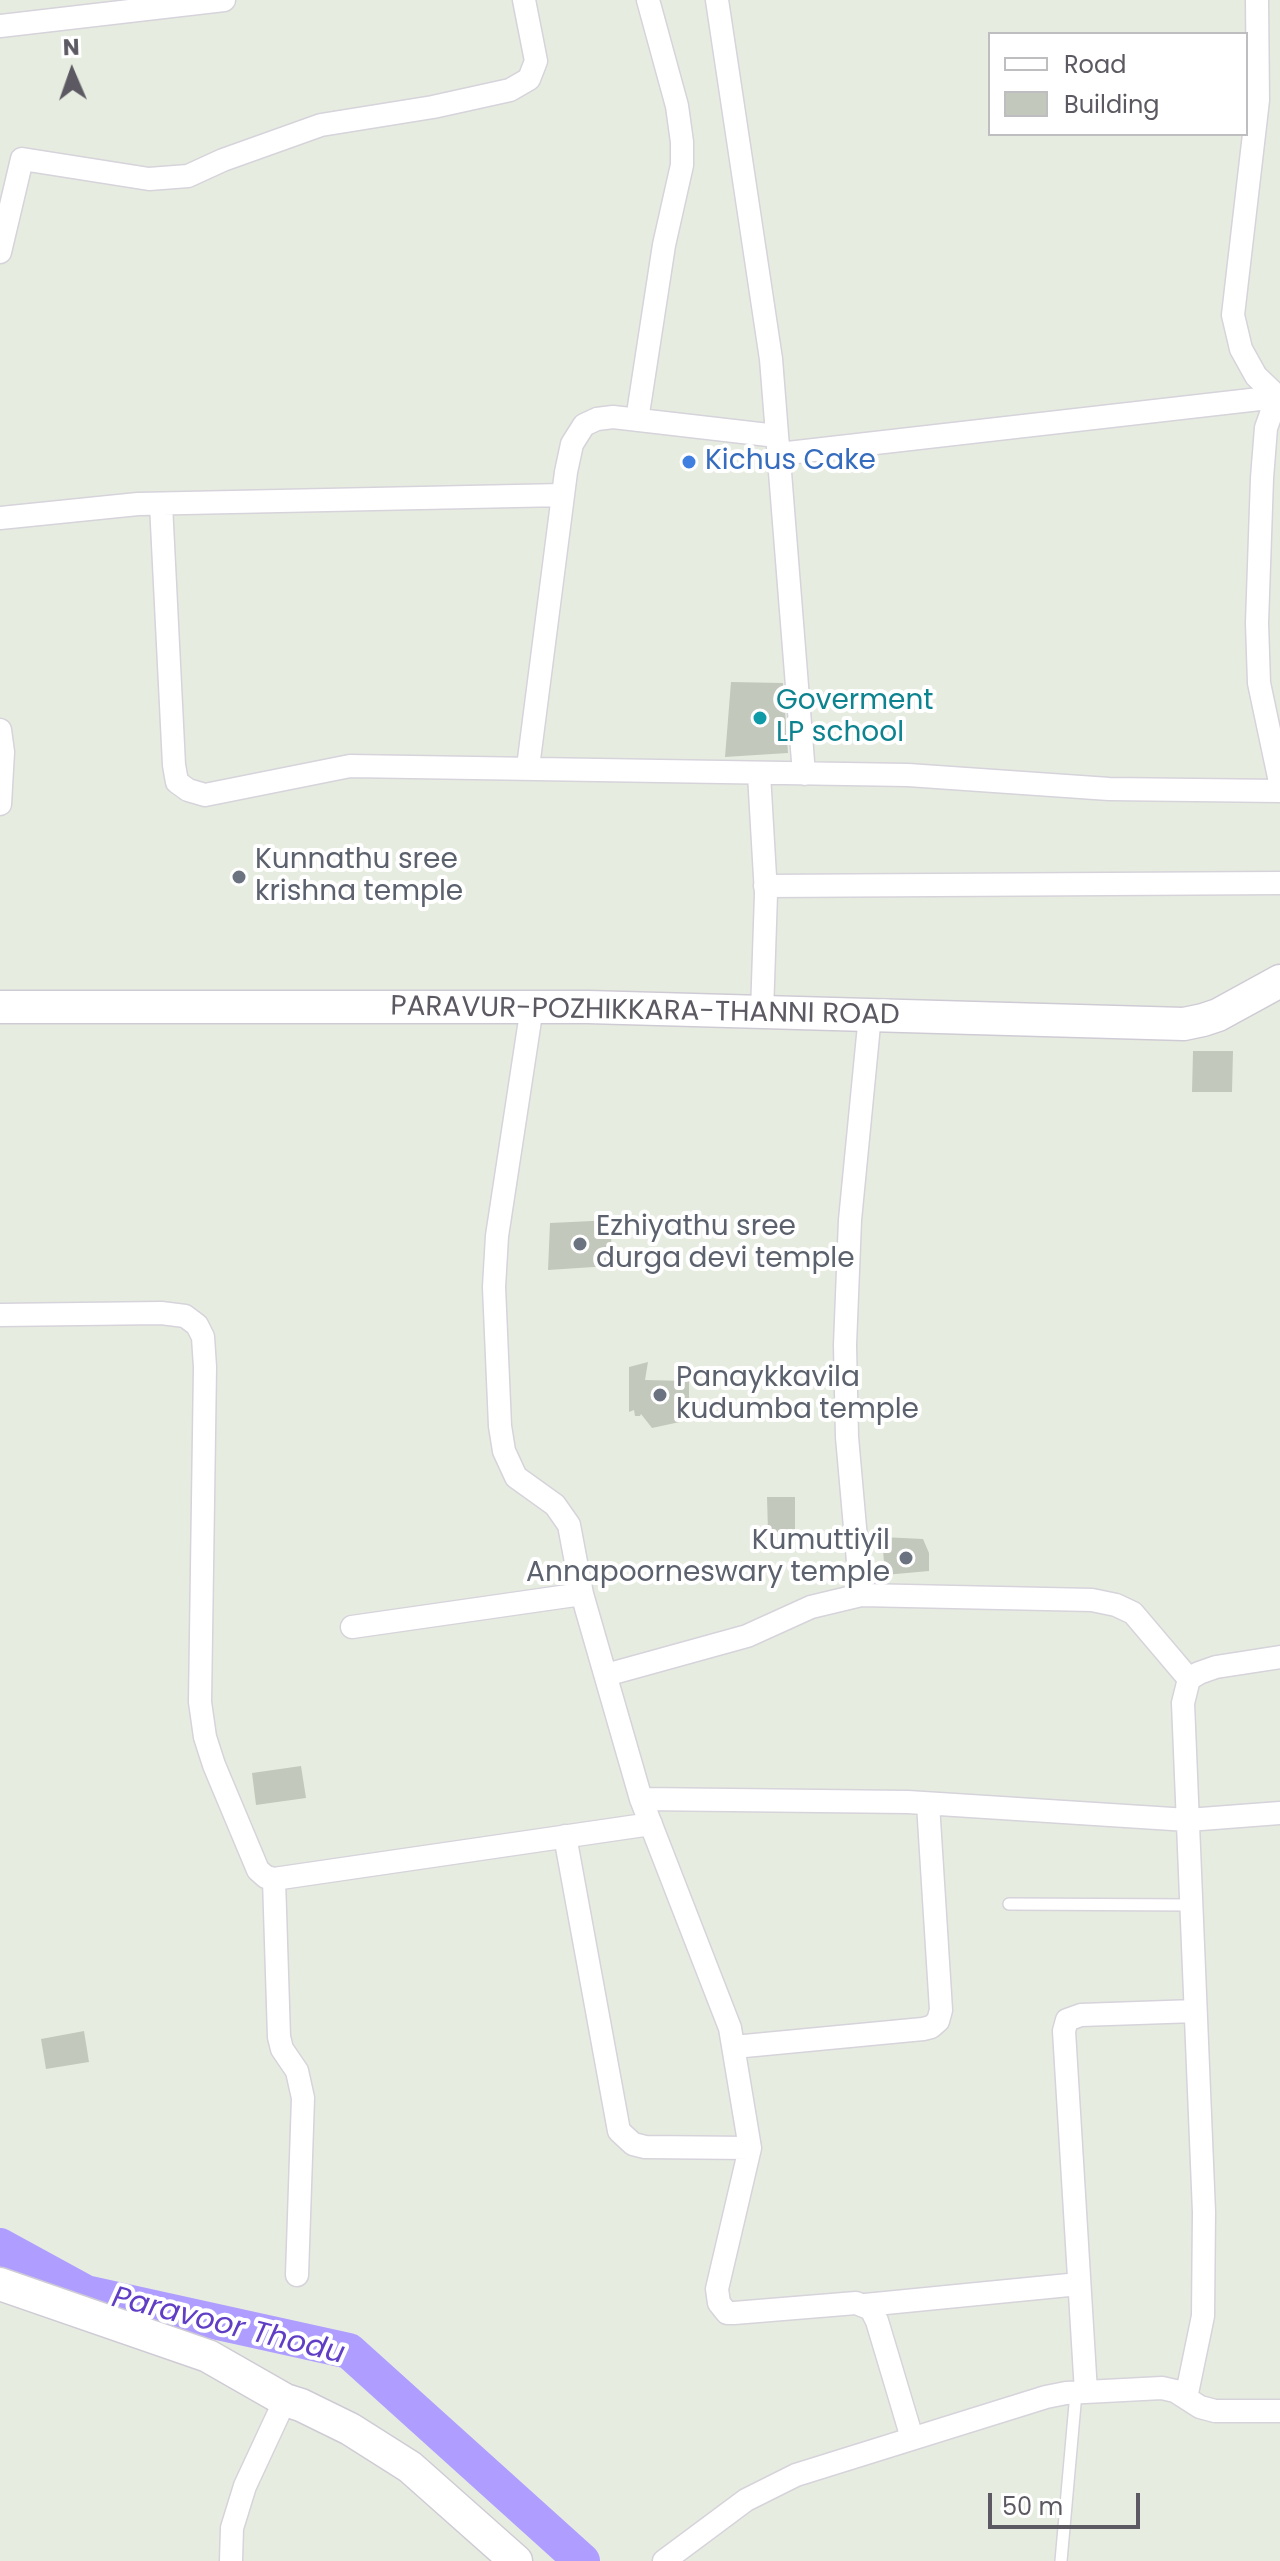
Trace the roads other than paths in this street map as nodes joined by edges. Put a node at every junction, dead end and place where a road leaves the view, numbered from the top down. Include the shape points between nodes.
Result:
1 (224, 0) edge
2 (524, 0) edge
3 (648, 0) edge
4 (717, 0) edge
5 (1257, 0) edge
6 (0, 26) edge
7 (0, 252) edge
8 (1278, 398) edge
9 (637, 420) junction
10 (778, 445) junction
11 (563, 495) junction
12 (161, 504) junction
13 (0, 518) edge
14 (0, 730) edge
15 (528, 767) junction
16 (759, 774) junction
17 (804, 774) junction
18 (1280, 782) edge
19 (1280, 791) edge
20 (0, 804) edge
21 (1280, 883) edge
22 (765, 886) junction
23 (1280, 981) edge
24 (0, 1007) edge
25 (532, 1007) junction
26 (762, 1012) junction
27 (870, 1015) junction
28 (0, 1315) edge
29 (582, 1594) junction
30 (861, 1595) junction
31 (352, 1627) dead end
32 (1280, 1657) edge
33 (606, 1675) junction
34 (1189, 1679) junction
35 (641, 1799) junction
36 (928, 1804) junction
37 (1280, 1813) edge
38 (1188, 1820) junction
39 (651, 1824) junction
40 (565, 1836) junction
41 (274, 1879) junction
42 (1009, 1904) dead end
43 (1191, 1905) junction
44 (1195, 2011) junction
45 (734, 2047) junction
46 (750, 2148) junction
47 (297, 2275) dead end
48 (0, 2284) edge
49 (1079, 2284) junction
50 (865, 2305) junction
51 (1081, 2393) junction
52 (1186, 2398) junction
53 (285, 2400) junction
54 (1280, 2411) edge
55 (912, 2438) junction
56 (231, 2561) edge
57 (516, 2561) edge
58 (664, 2561) edge
59 (1061, 2561) edge

1 - 6 street
2 - 7 street via 536,61 529,79 510,90 321,125 188,176 149,179 22,159
3 - 9 street via 677,106 682,165
4 - 10 street via 771,359
5 - 8 street via 1258,100 1233,315 1241,349 1256,376
8 - 10 street
8 - 18 street via 1266,428 1257,623 1259,683
9 - 10 street
9 - 11 street via 597,419 584,425 572,444
10 - 17 street
11 - 12 street
11 - 15 street
12 - 13 street
12 - 15 street via 174,765 177,782 188,790 205,795 350,766
14 - 20 street
15 - 16 street
16 - 17 street
16 - 22 street
17 - 19 street via 908,775 1109,789
21 - 22 street
22 - 26 street
23 - 27 main road, PARAVUR-POZHIKKARA-THANNI ROAD via 1218,1015 1184,1024
24 - 25 main road, PARAVUR-POZHIKKARA-THANNI ROAD
25 - 26 main road, PARAVUR-POZHIKKARA-THANNI ROAD
25 - 29 street via 497,1236 500,1426 516,1477 567,1519
26 - 27 main road, PARAVUR-POZHIKKARA-THANNI ROAD
27 - 30 street via 850,1220 845,1345
28 - 41 street via 161,1313 185,1316 203,1337 200,1702 214,1765 258,1870
29 - 31 street
29 - 33 street
30 - 33 street via 811,1607 747,1636
30 - 34 street via 1092,1600 1116,1605 1133,1613
32 - 34 street via 1216,1667
33 - 35 street
34 - 38 street via 1183,1703
35 - 36 street
35 - 39 street
36 - 38 street
36 - 45 street via 938,2021 923,2029
37 - 38 street
38 - 43 street
39 - 40 street
39 - 45 street
40 - 41 street
40 - 46 street via 619,2131 645,2147
41 - 47 street via 279,2037 297,2071 303,2098
42 - 43 lane
43 - 44 street
44 - 49 street via 1081,2015 1067,2020
44 - 52 street via 1203,2316
45 - 46 street
46 - 50 street via 717,2289 722,2309 734,2313
48 - 53 main road via 208,2356
49 - 50 street
49 - 51 street
50 - 55 street via 877,2321
51 - 52 street via 1162,2388
51 - 55 street via 1046,2397
51 - 59 lane
52 - 54 street via 1215,2411
53 - 56 street via 245,2486 232,2528
53 - 57 main road via 350,2429 410,2467
55 - 58 street via 771,2486

